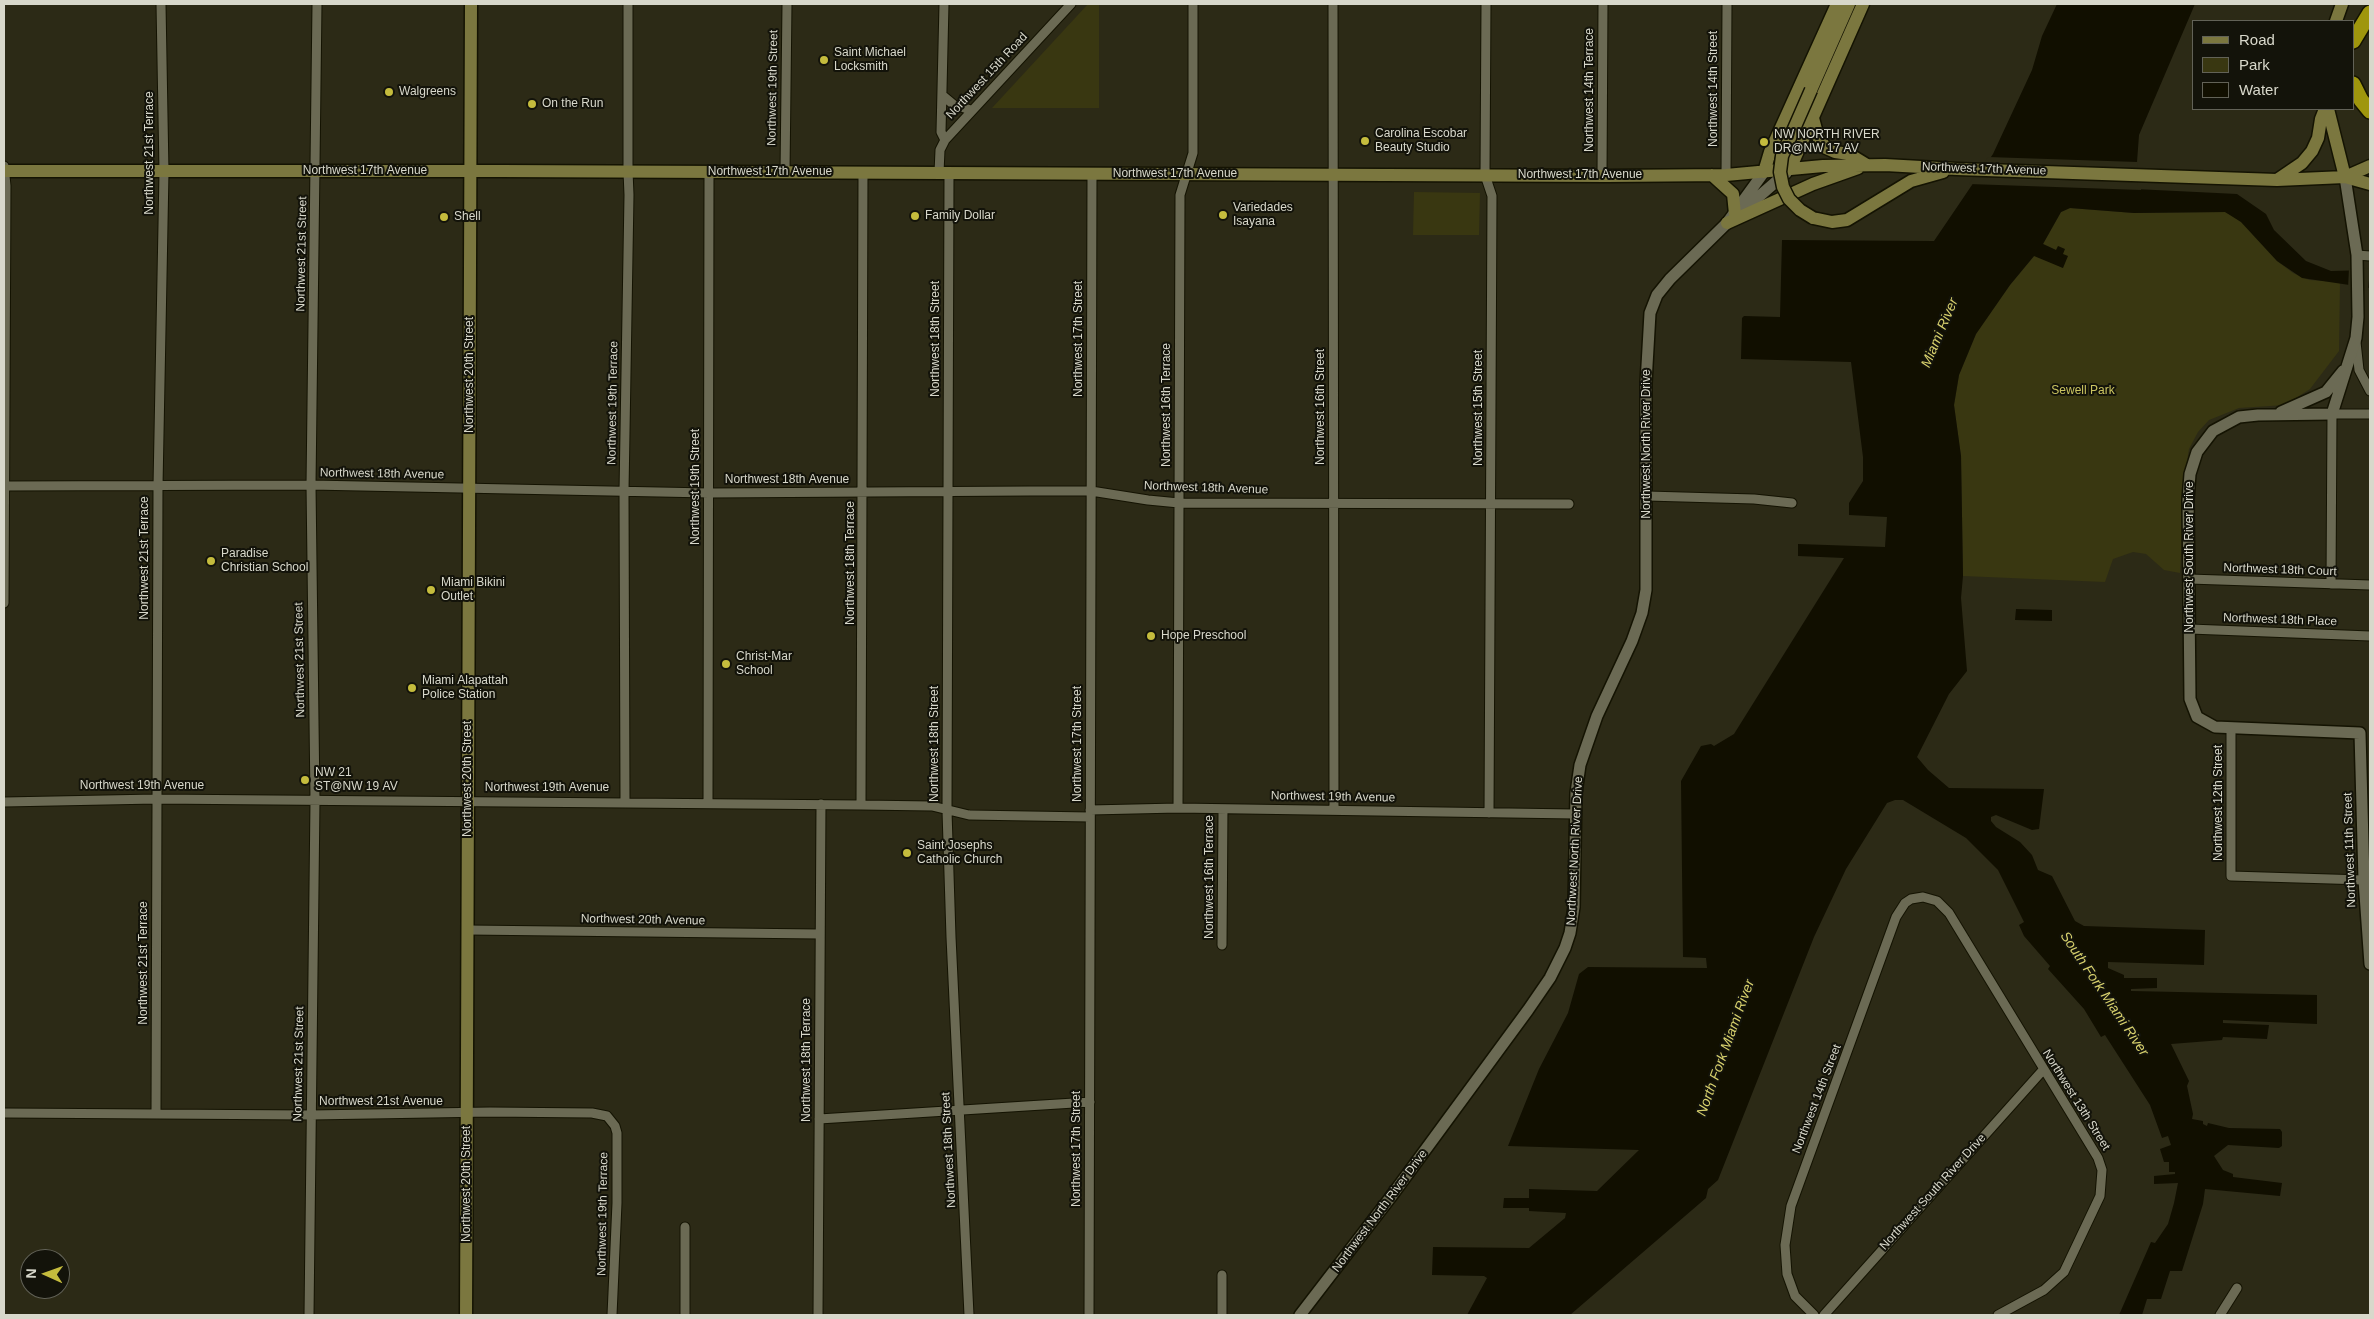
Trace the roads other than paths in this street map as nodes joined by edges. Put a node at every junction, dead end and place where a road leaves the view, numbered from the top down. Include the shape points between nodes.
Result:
1 (162, 4) edge
2 (317, 4) edge
3 (471, 4) edge
4 (628, 4) edge
5 (787, 4) edge
6 (944, 4) edge
7 (1071, 4) edge
8 (1193, 4) edge
9 (1333, 4) edge
10 (1486, 4) edge
11 (1604, 4) edge
12 (1727, 4) edge
13 (1837, 4) edge
14 (1849, 4) edge
15 (1863, 4) edge
16 (2342, 4) edge
17 (2370, 13) edge
18 (2336, 20) edge
19 (2354, 39) edge
20 (2354, 86) edge
21 (942, 95) junction
22 (972, 110) junction
23 (2326, 110) edge
24 (2326, 110) edge
25 (2370, 111) edge
26 (1813, 118) junction
27 (945, 140) junction
28 (1867, 165) junction
29 (2370, 166) edge
30 (4, 169) edge
31 (1790, 169) junction
32 (1957, 169) junction
33 (316, 171) junction
34 (470, 171) junction
35 (628, 171) junction
36 (709, 171) junction
37 (164, 172) junction
38 (785, 172) junction
39 (863, 172) junction
40 (1764, 172) junction
41 (944, 173) junction
42 (1092, 173) junction
43 (1186, 173) junction
44 (1334, 175) junction
45 (1485, 175) junction
46 (1712, 175) junction
47 (1726, 175) junction
48 (1602, 176) junction
49 (2345, 177) junction
50 (2277, 180) junction
51 (2370, 184) edge
52 (1731, 218) junction
53 (2357, 255) junction
54 (2370, 256) edge
55 (2356, 338) junction
56 (2347, 366) junction
57 (2370, 391) edge
58 (2321, 395) junction
59 (2332, 414) junction
60 (2370, 414) edge
61 (2274, 415) junction
62 (310, 485) junction
63 (5, 486) edge
64 (158, 486) junction
65 (470, 488) junction
66 (624, 491) junction
67 (947, 492) junction
68 (1091, 492) junction
69 (709, 493) junction
70 (863, 493) junction
71 (1647, 496) junction
72 (1179, 503) junction
73 (1334, 503) junction
74 (1792, 503) dead end
75 (1492, 504) junction
76 (1569, 504) dead end
77 (2189, 579) junction
78 (2331, 584) junction
79 (2370, 585) edge
80 (4, 603) edge
81 (2190, 629) junction
82 (2370, 636) edge
83 (2231, 729) junction
84 (2365, 734) edge
85 (156, 799) junction
86 (315, 800) junction
87 (468, 801) junction
88 (4, 802) edge
89 (625, 802) junction
90 (708, 803) junction
91 (821, 804) junction
92 (861, 804) junction
93 (1178, 808) junction
94 (1223, 808) junction
95 (1334, 810) junction
96 (947, 811) junction
97 (1090, 813) junction
98 (1489, 813) junction
99 (1575, 814) junction
100 (2367, 850) edge
101 (2364, 880) junction
102 (1917, 898) joint
103 (468, 930) junction
104 (819, 934) junction
105 (1222, 945) dead end
106 (2370, 964) edge
107 (2044, 1070) junction
108 (1090, 1102) junction
109 (960, 1109) junction
110 (156, 1112) junction
111 (4, 1113) edge
112 (467, 1114) junction
113 (311, 1115) junction
114 (607, 1116) joint
115 (819, 1119) junction
116 (685, 1227) dead end
117 (1222, 1275) dead end
118 (2237, 1288) dead end
119 (309, 1315) edge
120 (466, 1315) edge
121 (612, 1315) edge
122 (685, 1315) edge
123 (818, 1315) edge
124 (969, 1315) edge
125 (1089, 1315) edge
126 (1222, 1315) edge
127 (1300, 1315) edge
128 (1814, 1315) edge
129 (1824, 1315) edge
130 (1998, 1315) edge
131 (2220, 1315) edge

1 - 37 street, Northwest 21st Terrace
2 - 33 street, Northwest 21st Street
3 - 34 main road, Northwest 20th Street
4 - 35 street, Northwest 19th Terrace
5 - 38 street, Northwest 19th Street
6 - 21 street
7 - 22 street, Northwest 15th Road
8 - 43 street, Northwest 16th Terrace via 1193,153
9 - 44 street, Northwest 16th Street
10 - 45 street, Northwest 15th Street
11 - 48 street, Northwest 14th Terrace
12 - 47 street, Northwest 14th Street
13 - 40 main road, Northwest North River Drive
14 - 32 main road, bridge via 1782,156 1780,172 1789,199 1813,218 1832,222 1847,220 1911,181
15 - 26 main road, Northwest North River Drive
16 - 18 main road
17 - 19 highway
20 - 25 highway
21 - 22 street via 954,105
21 - 27 street via 941,132
22 - 27 street, Northwest 15th Road
23 - 49 main road
24 - 50 main road via 2312,151 2302,163
26 - 28 main road via 1818,136 1826,148 1849,154
26 - 31 main road, Northwest North River Drive
27 - 41 street, Northwest 15th Road via 940,150
28 - 31 main road, Northwest 17th Avenue
28 - 32 main road, Northwest 17th Avenue
28 - 52 main road
29 - 49 main road, Northwest 17th Avenue
30 - 37 main road, Northwest 17th Avenue
30 - 63 street
31 - 40 main road, Northwest 17th Avenue
31 - 52 street, Northwest North River Drive via 1758,199
32 - 50 main road, Northwest 17th Avenue
33 - 34 main road, Northwest 17th Avenue
33 - 37 main road, Northwest 17th Avenue
33 - 62 street, Northwest 21st Street
34 - 35 main road, Northwest 17th Avenue
34 - 65 main road, Northwest 20th Street
35 - 36 main road, Northwest 17th Avenue
35 - 66 street, Northwest 19th Terrace
36 - 38 main road, Northwest 17th Avenue
36 - 69 street, Northwest 19th Street
37 - 64 street, Northwest 21st Terrace
38 - 39 main road, Northwest 17th Avenue
39 - 41 main road, Northwest 17th Avenue
39 - 70 street, Northwest 18th Terrace
40 - 47 main road, Northwest 17th Avenue
40 - 52 street, Northwest North River Drive
41 - 42 main road, Northwest 17th Avenue
41 - 67 street, Northwest 18th Street
42 - 43 main road, Northwest 17th Avenue
42 - 68 street, Northwest 17th Street
43 - 44 main road, Northwest 17th Avenue
43 - 72 street, Northwest 16th Terrace via 1180,195
44 - 45 main road, Northwest 17th Avenue
44 - 73 street, Northwest 16th Street
45 - 48 main road, Northwest 17th Avenue
45 - 75 street, Northwest 15th Street via 1492,196
46 - 47 main road, Northwest 17th Avenue
46 - 48 main road, Northwest 17th Avenue
46 - 52 main road via 1733,194
49 - 50 main road, Northwest 17th Avenue
49 - 51 main road, Northwest 17th Avenue
49 - 53 street
52 - 71 street, Northwest North River Drive via 1684,264 1653,303 1648,322
53 - 54 street
53 - 55 street
55 - 56 street
55 - 57 street via 2359,370
56 - 58 street, Northwest South River Drive
56 - 59 street
58 - 59 street via 2323,406
58 - 61 street, Northwest South River Drive
59 - 60 street
59 - 61 street, Northwest South River Drive
59 - 78 street
61 - 77 street, Northwest South River Drive via 2229,421 2213,431 2197,452 2188,493
62 - 64 street, Northwest 18th Avenue
62 - 65 street, Northwest 18th Avenue
62 - 86 street, Northwest 21st Street
63 - 64 street, Northwest 18th Avenue
63 - 80 street
64 - 85 street, Northwest 21st Terrace
65 - 66 street, Northwest 18th Avenue
65 - 87 main road, Northwest 20th Street
66 - 69 street, Northwest 18th Avenue
66 - 89 street, Northwest 19th Terrace
67 - 68 street, Northwest 18th Avenue
67 - 70 street, Northwest 18th Avenue
67 - 96 street, Northwest 18th Street
68 - 72 street, Northwest 18th Avenue
68 - 97 street, Northwest 17th Street
69 - 70 street, Northwest 18th Avenue
69 - 90 street, Northwest 19th Street
70 - 92 street, Northwest 18th Terrace
71 - 74 street
71 - 99 street, Northwest North River Drive via 1643,608 1632,641 1587,740 1579,772
72 - 73 street, Northwest 18th Avenue
72 - 93 street, Northwest 16th Terrace
73 - 75 street, Northwest 18th Avenue
73 - 95 street, Northwest 16th Street
75 - 76 street, Northwest 18th Avenue
75 - 98 street, Northwest 15th Street
77 - 78 street, Northwest 18th Court
77 - 81 street, Northwest South River Drive
78 - 79 street, Northwest 18th Court
81 - 82 street, Northwest 18th Place
81 - 83 street, Northwest South River Drive via 2191,706 2206,724
83 - 84 street
83 - 101 street, Northwest 12th Street via 2232,876
84 - 100 street, Northwest 11th Street
85 - 86 street, Northwest 19th Avenue
85 - 88 street, Northwest 19th Avenue
85 - 110 street, Northwest 21st Terrace
86 - 87 street, Northwest 19th Avenue
86 - 113 street, Northwest 21st Street
87 - 89 street, Northwest 19th Avenue
87 - 103 main road, Northwest 20th Street
89 - 90 street, Northwest 19th Avenue
90 - 91 street, Northwest 19th Avenue
91 - 92 street, Northwest 19th Avenue
91 - 104 street, Northwest 18th Terrace
92 - 96 street, Northwest 19th Avenue via 932,806
93 - 94 street, Northwest 19th Avenue
93 - 97 street, Northwest 19th Avenue
94 - 95 street, Northwest 19th Avenue
94 - 105 street, Northwest 16th Terrace
95 - 98 street, Northwest 19th Avenue
96 - 97 street, Northwest 19th Avenue via 969,815
96 - 109 street, Northwest 18th Street
97 - 108 street, Northwest 17th Street
98 - 99 street, Northwest 19th Avenue
99 - 127 street, Northwest North River Drive via 1572,920 1567,943 1550,978 1437,1135
100 - 101 street, Northwest 11th Street
101 - 106 street, Northwest 11th Street
102 - 107 street, Northwest 13th Street via 1937,901 1949,913
102 - 128 street, Northwest 14th Street via 1905,903 1896,916 1791,1206 1785,1245 1787,1274 1795,1296
103 - 104 street, Northwest 20th Avenue
103 - 112 main road, Northwest 20th Street
104 - 115 street, Northwest 18th Terrace
107 - 129 street, Northwest South River Drive
107 - 130 street, Northwest 13th Street via 2098,1158 2102,1187 2096,1207 2064,1272 2044,1290
108 - 109 street
108 - 125 street, Northwest 17th Street
109 - 115 street
109 - 124 street, Northwest 18th Street
110 - 111 street, Northwest 21st Avenue
110 - 113 street, Northwest 21st Avenue
112 - 113 street, Northwest 21st Avenue
112 - 114 street, Northwest 21st Avenue via 592,1113
112 - 120 main road, Northwest 20th Street
113 - 119 street, Northwest 21st Street
114 - 121 street, Northwest 19th Terrace via 617,1133
115 - 123 street, Northwest 18th Terrace
116 - 122 street
117 - 126 street
118 - 131 street

